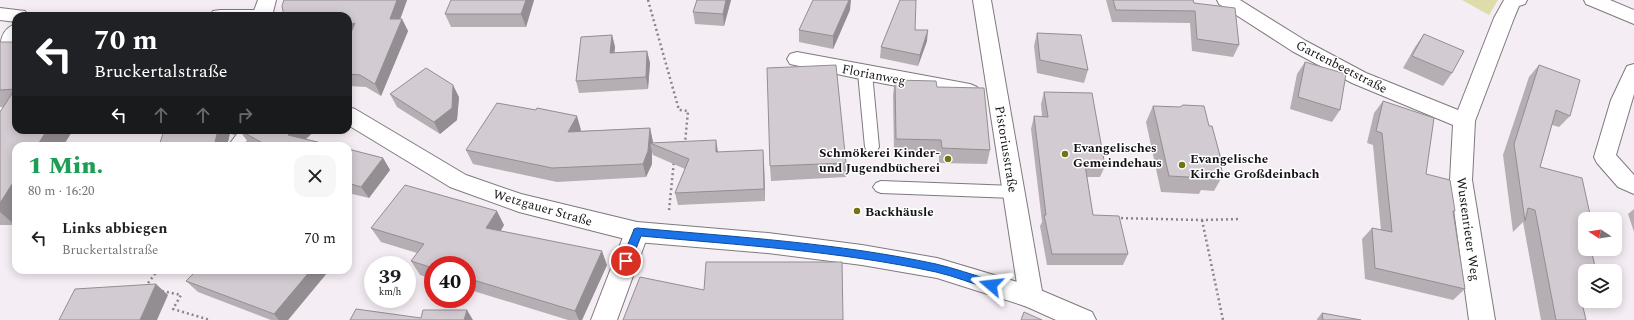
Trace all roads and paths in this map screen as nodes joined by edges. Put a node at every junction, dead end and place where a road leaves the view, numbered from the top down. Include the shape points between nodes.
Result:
1 (267, 0) edge
2 (648, 0) edge
3 (982, 0) edge
4 (1226, 0) edge
5 (1593, 0) edge
6 (1515, 1) edge
7 (263, 12) edge
8 (0, 14) edge
9 (12, 15) edge
10 (1634, 18) edge
11 (12, 36) edge
12 (0, 51) edge
13 (797, 59) dead end
14 (1634, 71) edge
15 (865, 73) junction
16 (998, 97) junction
17 (352, 117) edge
18 (1464, 121) junction
19 (245, 134) edge
20 (238, 142) edge
21 (682, 147) edge
22 (872, 147) dead end
23 (674, 161) edge
24 (1634, 185) edge
25 (881, 187) dead end
26 (1014, 192) junction
27 (1110, 218) edge
28 (1241, 219) dead end
29 (1202, 220) junction
30 (637, 232) junction
31 (667, 235) junction
32 (155, 274) edge
33 (152, 288) edge
34 (159, 290) dead end
35 (1031, 297) junction
36 (210, 320) edge
37 (604, 320) edge
38 (1083, 320) edge
39 (1223, 320) edge
40 (1482, 320) edge

1 - 7 street
2 - 21 path via 679,110 688,111 686,141
3 - 16 street, Pistoriusstraße
4 - 18 street, Gartenbeetstraße via 1299,46 1358,78
5 - 10 street
6 - 18 street, Wustenrieter Weg via 1504,18
8 - 9 street
11 - 12 street
13 - 15 street, Florianweg
14 - 24 street via 1621,100 1605,157 1626,182
15 - 16 street, Florianweg
15 - 22 lane
16 - 26 street, Pistoriusstraße
17 - 30 street, Wetzgauer Straße via 458,181 519,203
18 - 40 street, Wustenrieter Weg via 1461,180
19 - 20 lane
23 - 31 path
25 - 26 lane
26 - 35 street, Pistoriusstraße
27 - 29 path
28 - 29 path
29 - 39 path
30 - 31 street, Wetzgauer Straße
30 - 37 street
31 - 35 street, Wetzgauer Straße via 768,243 862,255 937,268
32 - 33 path via 145,287
34 - 36 path via 181,295 173,309
35 - 38 street, Wetzgauer Straße

